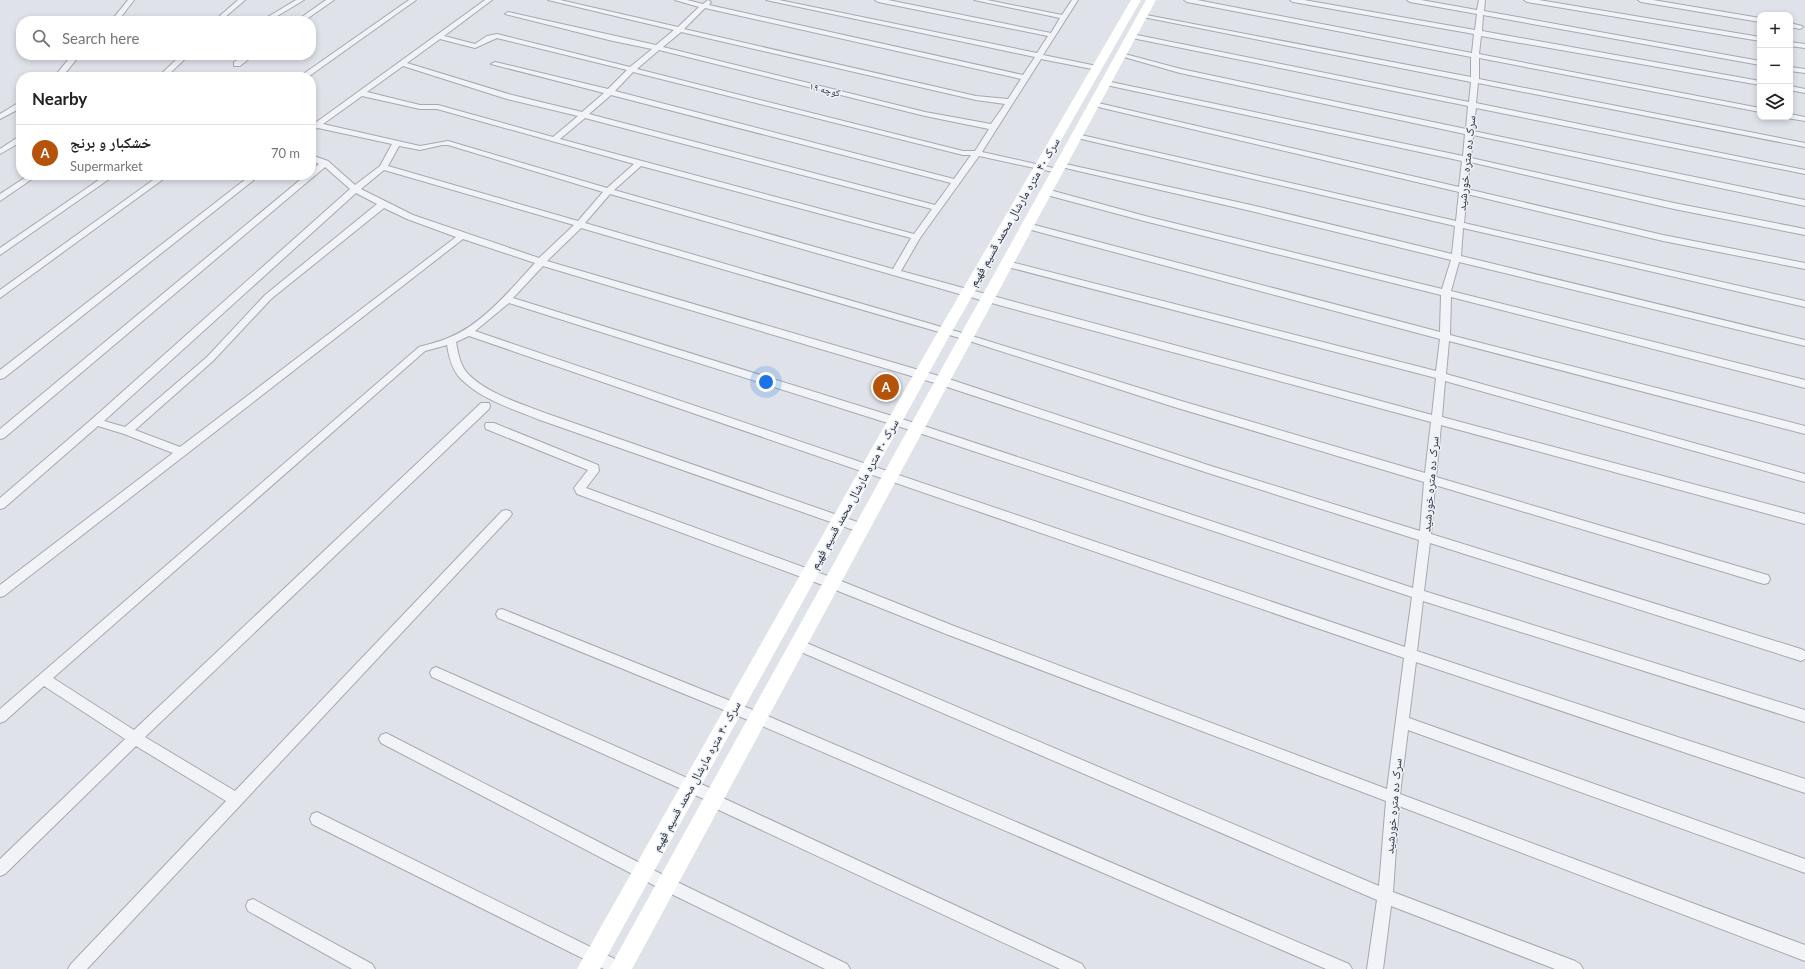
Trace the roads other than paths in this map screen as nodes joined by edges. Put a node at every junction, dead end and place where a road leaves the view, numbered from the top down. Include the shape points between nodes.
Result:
1 (131, 0) edge
2 (242, 0) edge
3 (301, 0) edge
4 (331, 0) edge
5 (413, 0) edge
6 (489, 0) edge
7 (551, 0) edge
8 (678, 0) edge
9 (711, 0) edge
10 (769, 0) edge
11 (878, 0) edge
12 (977, 0) edge
13 (1065, 0) edge
14 (1136, 0) edge
15 (1151, 0) edge
16 (1187, 0) edge
17 (1293, 0) edge
18 (1410, 0) edge
19 (1482, 0) edge
20 (1526, 0) edge
21 (1641, 0) edge
22 (1074, 1) edge
23 (704, 6) junction
24 (1480, 13) junction
25 (508, 14) dead end
26 (1143, 15) junction
27 (118, 16) edge
28 (224, 16) edge
29 (273, 16) edge
30 (307, 16) edge
31 (1064, 17) junction
32 (1757, 19) edge
33 (1793, 26) edge
34 (1800, 27) dead end
35 (680, 29) junction
36 (1478, 34) junction
37 (1052, 35) junction
38 (1132, 36) junction
39 (439, 37) junction
40 (1757, 38) edge
41 (1793, 44) edge
42 (1805, 46) edge
43 (658, 48) junction
44 (1121, 55) junction
45 (1039, 56) junction
46 (1475, 56) junction
47 (72, 60) edge
48 (180, 60) edge
49 (243, 60) edge
50 (1757, 62) edge
51 (401, 63) junction
52 (237, 64) dead end
53 (495, 64) dead end
54 (1097, 68) junction
55 (631, 70) junction
56 (1793, 70) edge
57 (62, 72) edge
58 (167, 72) edge
59 (310, 72) edge
60 (1805, 72) edge
61 (1025, 78) junction
62 (1475, 80) junction
63 (1757, 82) edge
64 (1106, 83) junction
65 (1793, 89) edge
66 (1805, 91) edge
67 (610, 92) junction
68 (360, 93) junction
69 (1010, 102) junction
70 (1094, 104) junction
71 (1472, 105) junction
72 (16, 108) edge
73 (1757, 109) edge
74 (584, 115) junction
75 (0, 117) edge
76 (1793, 117) edge
77 (1805, 119) edge
78 (316, 126) edge
79 (316, 127) edge
80 (993, 127) junction
81 (1470, 132) junction
82 (1077, 136) junction
83 (555, 139) junction
84 (16, 142) edge
85 (396, 144) junction
86 (1805, 145) edge
87 (0, 152) edge
88 (977, 153) junction
89 (316, 159) edge
90 (1466, 159) junction
91 (325, 163) junction
92 (639, 163) junction
93 (383, 167) junction
94 (1040, 167) junction
95 (1059, 168) junction
96 (316, 171) edge
97 (1805, 172) edge
98 (27, 180) edge
99 (104, 180) edge
100 (158, 180) edge
101 (250, 180) edge
102 (305, 180) edge
103 (956, 182) junction
104 (354, 189) junction
105 (1464, 190) junction
106 (608, 192) junction
107 (1046, 192) junction
108 (0, 198) edge
109 (1805, 203) edge
110 (383, 204) junction
111 (936, 208) junction
112 (1459, 224) junction
113 (579, 225) junction
114 (1027, 226) junction
115 (1805, 232) edge
116 (462, 236) junction
117 (916, 237) junction
118 (0, 252) edge
119 (1456, 258) junction
120 (541, 262) junction
121 (1007, 264) junction
122 (1805, 266) edge
123 (895, 273) junction
124 (1446, 292) junction
125 (967, 293) junction
126 (0, 295) edge
127 (506, 299) junction
128 (987, 299) junction
129 (1805, 304) edge
130 (945, 331) junction
131 (468, 332) junction
132 (966, 337) junction
133 (1445, 337) junction
134 (451, 341) junction
135 (1805, 344) edge
136 (921, 374) junction
137 (0, 376) edge
138 (1441, 376) junction
139 (942, 380) junction
140 (1805, 384) edge
141 (485, 406) dead end
142 (1436, 420) junction
143 (895, 421) junction
144 (96, 422) junction
145 (490, 426) dead end
146 (917, 428) junction
147 (1805, 430) edge
148 (127, 431) junction
149 (0, 435) edge
150 (182, 452) junction
151 (868, 469) junction
152 (890, 476) junction
153 (1805, 478) edge
154 (1430, 479) junction
155 (0, 505) edge
156 (506, 514) dead end
157 (1801, 518) edge
158 (839, 520) junction
159 (862, 528) junction
160 (1805, 528) edge
161 (1426, 537) junction
162 (809, 575) junction
163 (1764, 579) dead end
164 (832, 583) junction
165 (0, 592) edge
166 (1417, 594) junction
167 (502, 614) dead end
168 (798, 645) junction
169 (1411, 655) junction
170 (1801, 655) dead end
171 (436, 673) dead end
172 (45, 680) junction
173 (734, 708) junction
174 (1805, 716) edge
175 (0, 717) edge
176 (758, 718) junction
177 (1402, 722) junction
178 (135, 738) junction
179 (386, 739) dead end
180 (690, 786) junction
181 (1805, 786) edge
182 (1393, 798) junction
183 (236, 799) junction
184 (713, 799) junction
185 (317, 819) dead end
186 (1805, 866) edge
187 (0, 869) edge
188 (642, 872) junction
189 (666, 884) junction
190 (1385, 896) junction
191 (253, 906) dead end
192 (1805, 952) edge
193 (591, 963) edge
194 (76, 969) edge
195 (367, 969) edge
196 (620, 969) edge
197 (842, 969) edge
198 (1077, 969) edge
199 (1344, 969) edge
200 (1375, 969) edge
201 (1575, 969) edge

1 - 27 street
2 - 28 street
3 - 29 street
4 - 30 street
5 - 59 street
6 - 39 street
7 - 35 street
8 - 23 street
9 - 23 street
10 - 45 street
11 - 37 street
12 - 31 street
13 - 22 street
14 - 54 street, سرک ۴۰ متره مارشال محمد قسیم فهیم
15 - 26 street, سرک ۴۰ متره مارشال محمد قسیم فهیم
16 - 46 street
17 - 36 street
18 - 24 street
19 - 24 street, سرک ده متره خورشید
20 - 40 street
21 - 32 street
22 - 31 street
23 - 35 street
23 - 61 street
24 - 36 street, سرک ده متره خورشید
24 - 50 street
25 - 43 street, کوچه ۱۹
26 - 38 street, سرک ۴۰ متره مارشال محمد قسیم فهیم
26 - 62 street
31 - 37 street
33 - 34 street
35 - 43 street
35 - 69 street via 976,98
36 - 46 street, سرک ده متره خورشید
36 - 63 street
37 - 45 street
38 - 44 street, سرک ۴۰ متره مارشال محمد قسیم فهیم
38 - 71 street
39 - 51 street
39 - 55 street via 475,46 489,37 498,36
41 - 42 street
43 - 55 street
43 - 80 street, کوچه ۱۹ via 925,114
44 - 64 street, سرک ۴۰ متره مارشال محمد قسیم فهیم
44 - 81 street via 1180,71
45 - 54 street
45 - 61 street
46 - 62 street, سرک ده متره خورشید
46 - 73 street
47 - 57 street
48 - 58 street
49 - 52 street
51 - 68 street
51 - 74 street via 510,97
53 - 67 street
54 - 94 street, سرک ۴۰ متره مارشال محمد قسیم فهیم
55 - 67 street
55 - 88 street via 963,153
56 - 60 street
61 - 69 street
62 - 71 street, سرک ده متره خورشید
62 - 86 street
64 - 70 street, سرک ۴۰ متره مارشال محمد قسیم فهیم
64 - 90 street
65 - 66 street
67 - 74 street
67 - 103 street
68 - 78 street
68 - 83 street via 420,107 438,107
69 - 80 street
70 - 82 street, سرک ۴۰ متره مارشال محمد قسیم فهیم
70 - 105 street
71 - 81 street, سرک ده متره خورشید
71 - 97 street
72 - 75 street
74 - 83 street
74 - 111 street
76 - 77 street
79 - 85 street
80 - 88 street
81 - 90 street, سرک ده متره خورشید
81 - 109 street
82 - 95 street, سرک ۴۰ متره مارشال محمد قسیم فهیم
82 - 112 street
83 - 92 street
84 - 87 street
85 - 93 street
85 - 106 street via 420,148 448,143
88 - 94 street
88 - 103 street
89 - 91 street
90 - 105 street, سرک ده متره خورشید
90 - 115 street via 1674,206
91 - 96 street
91 - 104 street
92 - 106 street
92 - 117 street
93 - 104 street
93 - 113 street
94 - 95 street
94 - 125 street, سرک ۴۰ متره مارشال محمد قسیم فهیم
95 - 107 street, سرک ۴۰ متره مارشال محمد قسیم فهیم
95 - 119 street via 1251,208
98 - 108 street
99 - 118 street
100 - 126 street
101 - 137 street
102 - 149 street
103 - 111 street
104 - 110 street
104 - 144 street
105 - 112 street, سرک ده متره خورشید
105 - 122 street via 1663,238
106 - 113 street
106 - 123 street
107 - 114 street, سرک ۴۰ متره مارشال محمد قسیم فهیم
107 - 124 street via 1147,220
110 - 116 street
110 - 148 street via 268,296 210,358
111 - 117 street
112 - 119 street, سرک ده متره خورشید
112 - 129 street
113 - 120 street
113 - 130 street
114 - 121 street, سرک ۴۰ متره مارشال محمد قسیم فهیم
114 - 133 street
116 - 120 street
116 - 150 street
117 - 123 street
119 - 124 street, سرک ده متره خورشید
119 - 135 street
120 - 127 street
120 - 136 street
121 - 128 street, سرک ۴۰ متره مارشال محمد قسیم فهیم
121 - 138 street
123 - 125 street
124 - 133 street, سرک ده متره خورشید
124 - 140 street
125 - 128 street
125 - 130 street, سرک ۴۰ متره مارشال محمد قسیم فهیم
127 - 131 street
127 - 143 street
128 - 132 street, سرک ۴۰ متره مارشال محمد قسیم فهیم
128 - 142 street
130 - 132 street
130 - 136 street, سرک ۴۰ متره مارشال محمد قسیم فهیم
131 - 134 street
131 - 151 street
132 - 139 street, سرک ۴۰ متره مارشال محمد قسیم فهیم
132 - 154 street
133 - 138 street, سرک ده متره خورشید
133 - 147 street
134 - 158 street via 454,359 464,376 492,396 544,417
134 - 172 street via 422,349
136 - 139 street
136 - 143 street, سرک ۴۰ متره مارشال محمد قسیم فهیم
138 - 142 street, سرک ده متره خورشید
138 - 153 street
139 - 146 street, سرک ۴۰ متره مارشال محمد قسیم فهیم
139 - 161 street
141 - 178 street
142 - 154 street, سرک ده متره خورشید
142 - 157 street
143 - 146 street
143 - 151 street, سرک ۴۰ متره مارشال محمد قسیم فهیم
144 - 148 street
144 - 155 street
145 - 162 street via 594,468 580,488 581,491
146 - 152 street, سرک ۴۰ متره مارشال محمد قسیم فهیم
146 - 166 street
148 - 150 street
150 - 165 street
151 - 152 street
151 - 158 street, سرک ۴۰ متره مارشال محمد قسیم فهیم
152 - 159 street, سرک ۴۰ متره مارشال محمد قسیم فهیم
152 - 169 street
154 - 161 street, سرک ده متره خورشید
154 - 163 street
156 - 183 street
157 - 160 street
158 - 159 street
158 - 162 street, سرک ۴۰ متره مارشال محمد قسیم فهیم
159 - 164 street, سرک ۴۰ متره مارشال محمد قسیم فهیم
161 - 166 street, سرک ده متره خورشید
161 - 170 street
162 - 164 street
162 - 173 street, سرک ۴۰ متره مارشال محمد قسیم فهیم
164 - 168 street, سرک ۴۰ متره مارشال محمد قسیم فهیم
164 - 182 street
166 - 169 street, سرک ده متره خورشید
166 - 174 street
167 - 173 street
168 - 176 street, سرک ۴۰ متره مارشال محمد قسیم فهیم
168 - 190 street
169 - 177 street, سرک ده متره خورشید
169 - 181 street
171 - 180 street
172 - 175 street
172 - 178 street
173 - 176 street
173 - 180 street, سرک ۴۰ متره مارشال محمد قسیم فهیم
176 - 184 street, سرک ۴۰ متره مارشال محمد قسیم فهیم
176 - 199 street
177 - 182 street, سرک ده متره خورشید
177 - 186 street
178 - 183 street
178 - 187 street
179 - 188 street
180 - 184 street
180 - 188 street, سرک ۴۰ متره مارشال محمد قسیم فهیم
182 - 190 street, سرک ده متره خورشید
182 - 192 street
183 - 194 street
184 - 189 street, سرک ۴۰ متره مارشال محمد قسیم فهیم
184 - 198 street
185 - 193 street
188 - 189 street
188 - 193 street, سرک ۴۰ متره مارشال محمد قسیم فهیم
189 - 196 street, سرک ۴۰ متره مارشال محمد قسیم فهیم
189 - 197 street
190 - 200 street, سرک ده متره خورشید
190 - 201 street
191 - 195 street
193 - 196 street

